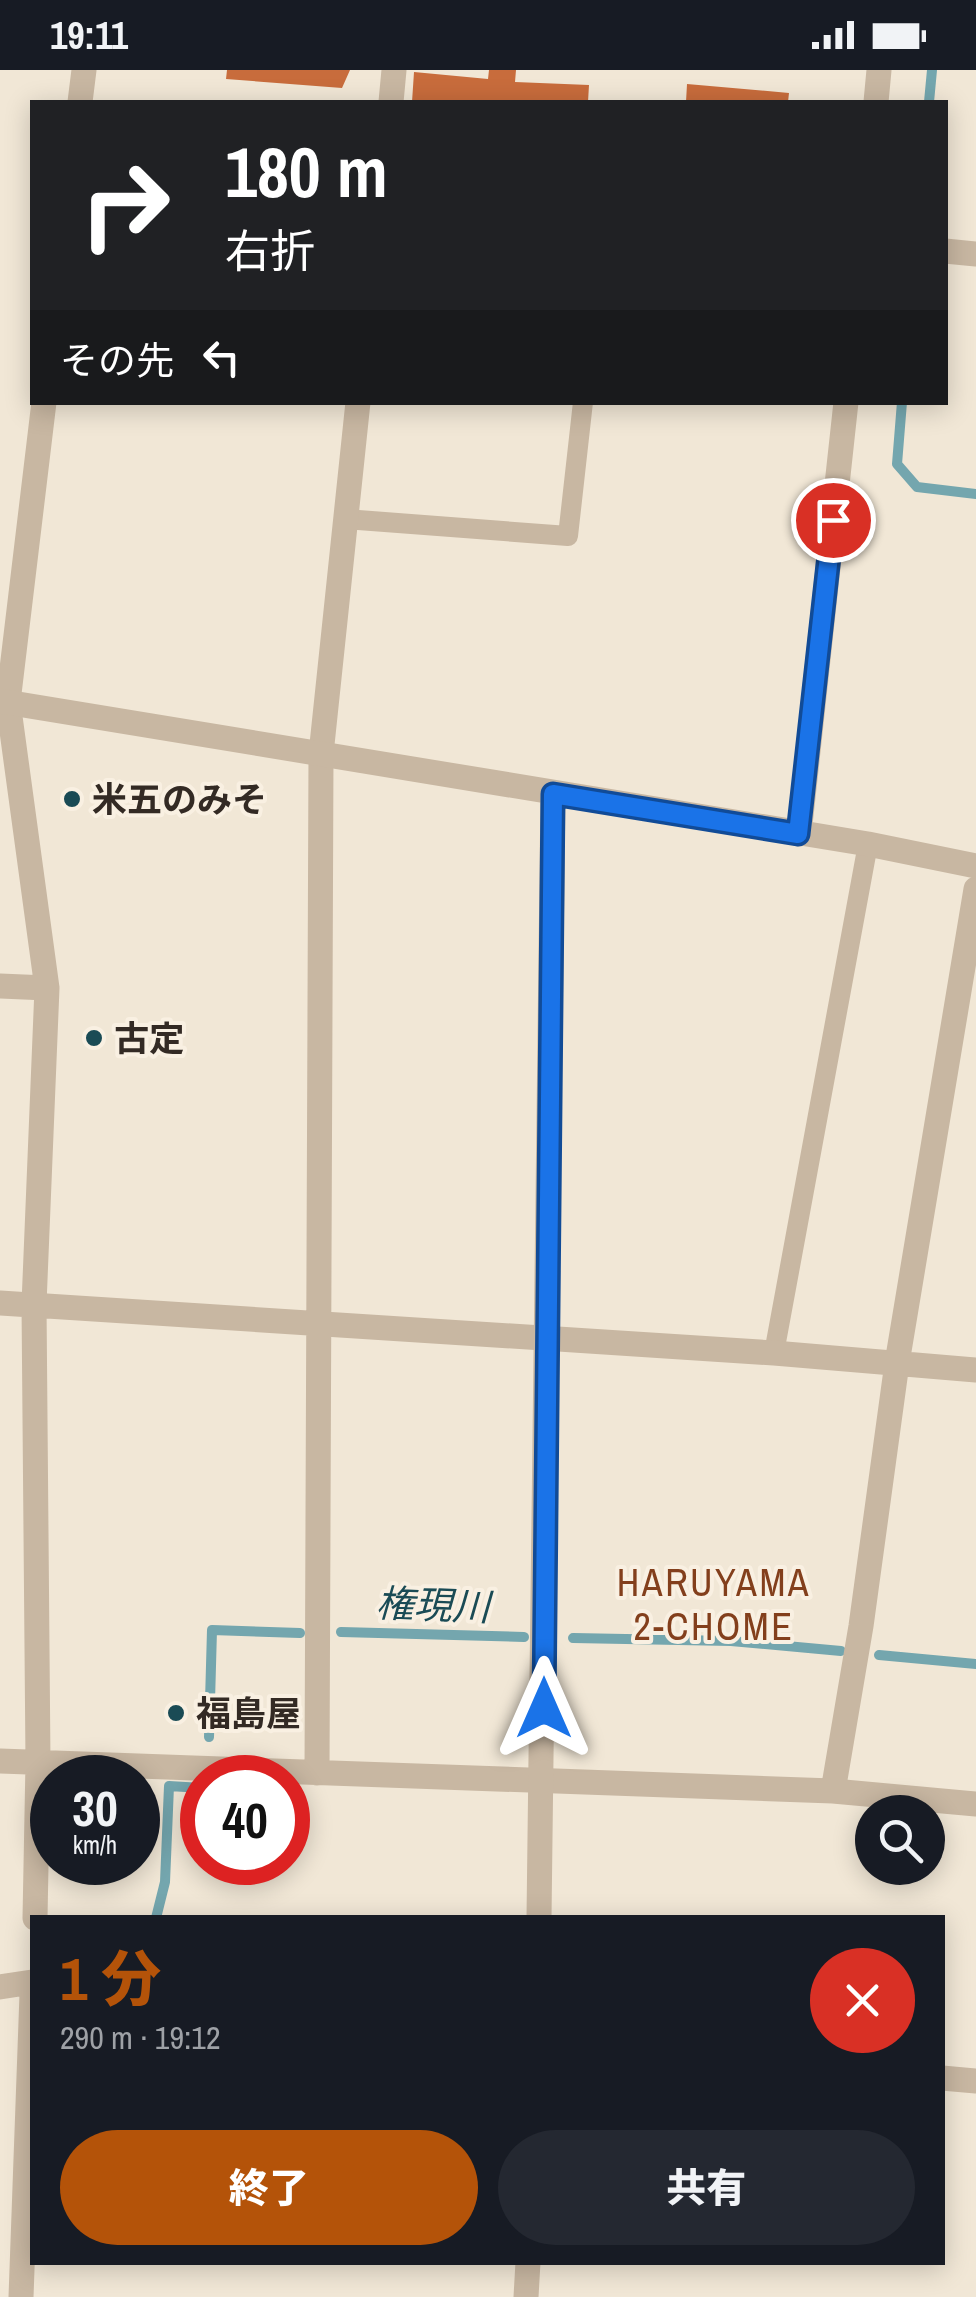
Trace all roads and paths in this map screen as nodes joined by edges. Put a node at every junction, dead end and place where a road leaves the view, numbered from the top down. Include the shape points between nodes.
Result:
1 (84, 70) edge
2 (394, 70) edge
3 (879, 70) edge
4 (80, 100) edge
5 (391, 100) edge
6 (876, 100) edge
7 (948, 251) edge
8 (976, 254) edge
9 (44, 405) edge
10 (358, 405) edge
11 (583, 405) edge
12 (846, 405) edge
13 (345, 519) junction
14 (4, 701) edge
15 (321, 754) junction
16 (553, 794) junction
17 (798, 834) junction
18 (868, 844) junction
19 (976, 866) edge
20 (976, 889) edge
21 (0, 986) edge
22 (46, 988) junction
23 (0, 1303) edge
24 (34, 1304) junction
25 (320, 1324) junction
26 (546, 1339) junction
27 (774, 1353) junction
28 (897, 1363) junction
29 (976, 1370) edge
30 (38, 1755) edge
31 (0, 1761) edge
32 (30, 1762) edge
33 (160, 1767) edge
34 (317, 1773) junction
35 (543, 1781) junction
36 (833, 1792) junction
37 (976, 1804) edge
38 (36, 1885) edge
39 (35, 1915) edge
40 (539, 1915) edge
41 (30, 1982) edge
42 (0, 1987) edge
43 (945, 2078) edge
44 (976, 2081) edge
45 (30, 2110) edge
46 (528, 2265) edge
47 (20, 2297) edge
48 (526, 2297) edge

1 - 4 street
2 - 5 street
3 - 6 street
7 - 8 street
9 - 14 street
10 - 13 street
11 - 13 lane via 568,536
12 - 17 street
13 - 15 street
14 - 15 street
14 - 22 street
15 - 16 street
15 - 25 street
16 - 17 street
16 - 26 street
17 - 18 street
18 - 19 street
18 - 27 lane
20 - 28 street
21 - 22 street
22 - 24 street
23 - 24 street
24 - 25 street
24 - 30 street
25 - 26 street
25 - 34 street
26 - 27 street
26 - 35 street
27 - 28 street
28 - 29 street
28 - 36 street
31 - 32 street
33 - 34 street
34 - 35 street
35 - 36 street
35 - 40 street
36 - 37 street
38 - 39 street
41 - 42 street
43 - 44 street
45 - 47 street
46 - 48 street

